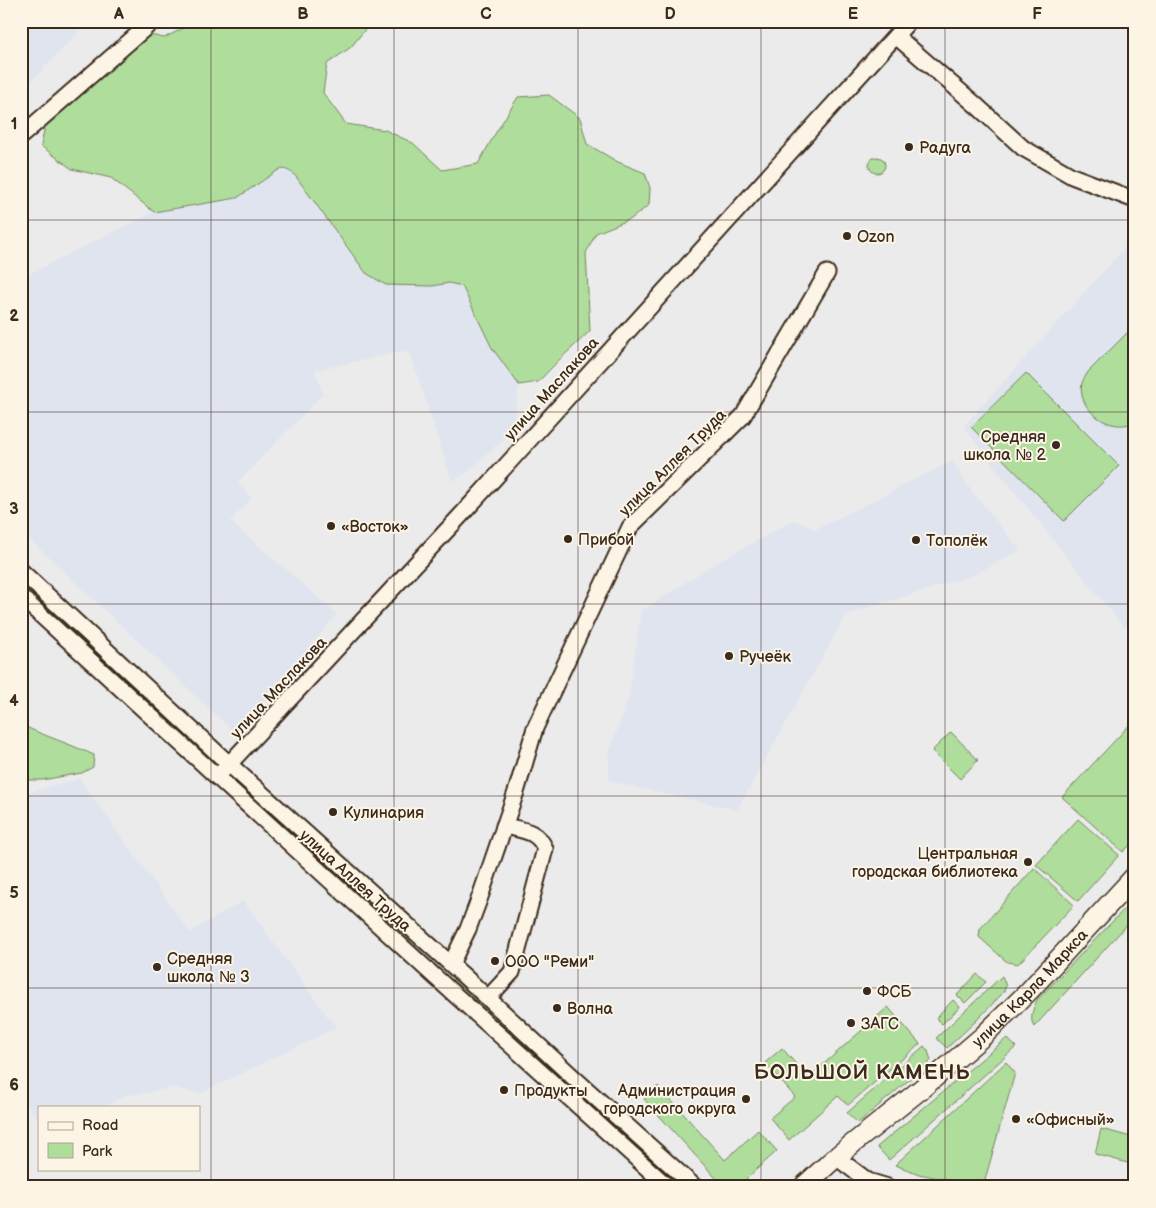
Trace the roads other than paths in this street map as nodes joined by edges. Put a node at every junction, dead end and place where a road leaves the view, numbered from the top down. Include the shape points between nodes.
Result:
1 (153, 21) edge
2 (909, 21) edge
3 (896, 36) junction
4 (21, 136) edge
5 (1135, 200) edge
6 (827, 273) dead end
7 (21, 571) edge
8 (21, 597) edge
9 (229, 764) junction
10 (217, 777) junction
11 (504, 826) junction
12 (1135, 876) edge
13 (470, 884) dead end
14 (480, 896) junction
15 (451, 964) junction
16 (488, 998) junction
17 (836, 1157) junction
18 (668, 1187) edge
19 (694, 1187) edge
20 (803, 1187) edge
21 (888, 1187) edge

1 - 4 street
2 - 3 street, улица Маслакова
3 - 5 street via 1023,148 1072,176
3 - 9 street, улица Маслакова via 456,520
6 - 11 street, улица Аллея Труда via 743,416 630,527 535,728
7 - 9 street, улица Аллея Труда
8 - 10 street, улица Аллея Труда
9 - 10 street, улица Маслакова
9 - 15 street, улица Аллея Труда
10 - 18 street, улица Аллея Труда
11 - 14 street, улица Аллея Труда
11 - 16 street via 536,836 545,849 512,972
12 - 17 main road, улица Карла Маркса via 982,1037
13 - 14 street
14 - 15 street, улица Аллея Труда
15 - 16 street, улица Аллея Труда
16 - 19 street, улица Аллея Труда
17 - 20 main road, улица Карла Маркса
17 - 21 street via 868,1181

